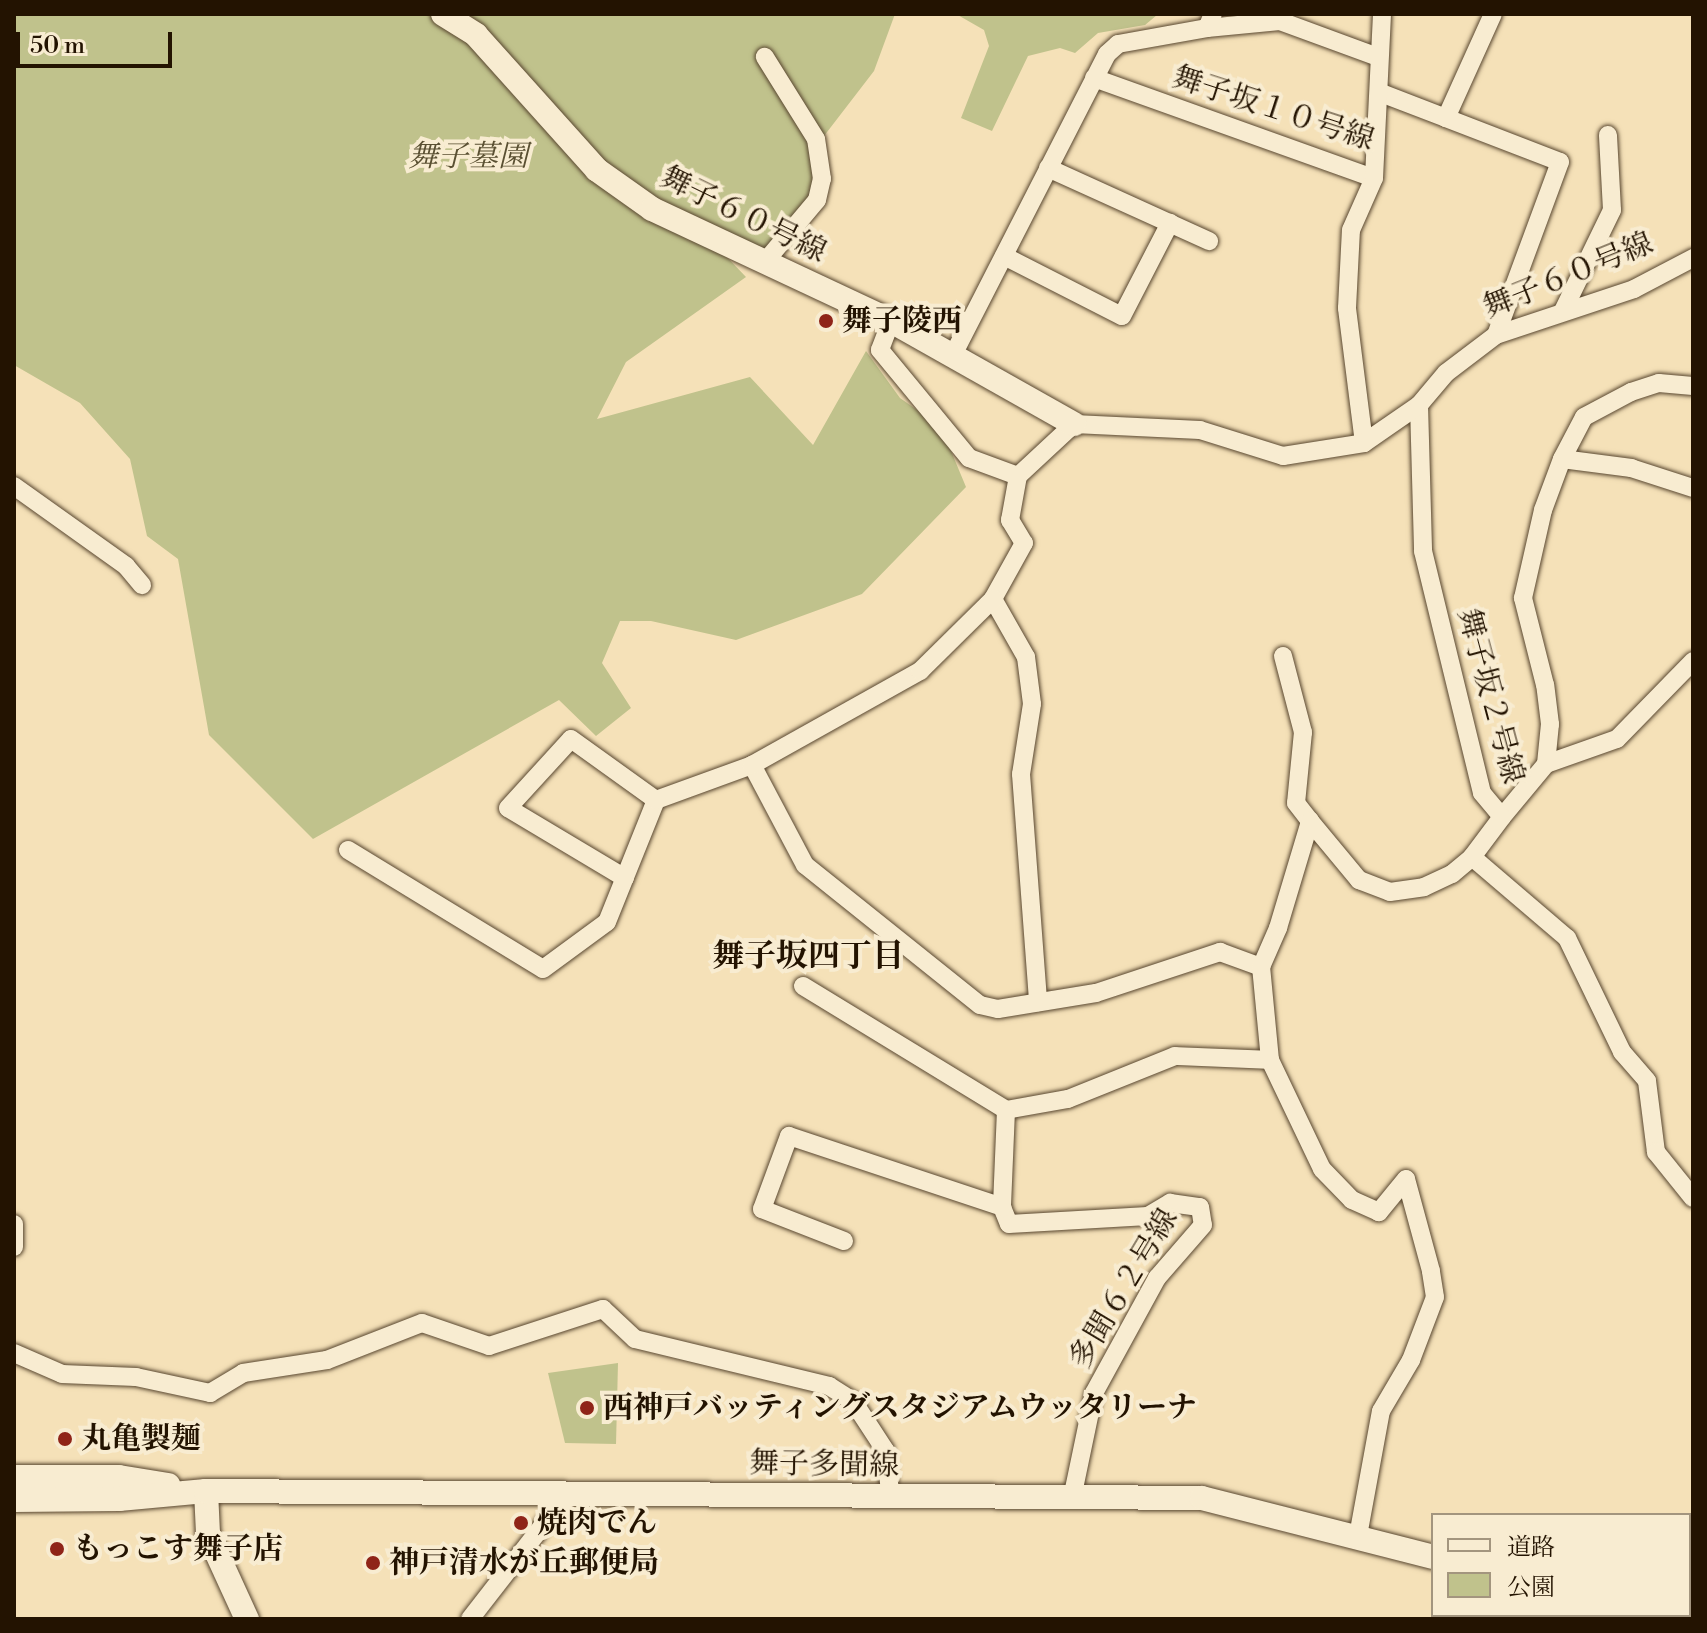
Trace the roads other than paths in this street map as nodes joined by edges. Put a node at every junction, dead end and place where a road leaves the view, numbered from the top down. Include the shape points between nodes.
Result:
1 (443, 14) edge
2 (1382, 14) edge
3 (1493, 14) edge
4 (1210, 21) edge
5 (765, 57) dead end
6 (1378, 57) junction
7 (1094, 78) junction
8 (1381, 93) junction
9 (1446, 118) junction
10 (1608, 135) dead end
11 (1048, 168) junction
12 (1374, 178) junction
13 (1170, 223) junction
14 (1209, 241) dead end
15 (1004, 256) junction
16 (1693, 258) edge
17 (764, 263) junction
18 (1563, 311) junction
19 (891, 321) junction
20 (1496, 335) junction
21 (953, 355) junction
22 (1693, 386) edge
23 (1419, 405) junction
24 (1074, 424) junction
25 (1364, 443) junction
26 (1562, 459) junction
27 (1018, 476) junction
28 (14, 486) edge
29 (1693, 488) edge
30 (142, 585) dead end
31 (993, 599) junction
32 (1283, 656) dead end
33 (1689, 672) edge
34 (1546, 764) junction
35 (752, 765) junction
36 (656, 800) junction
37 (1502, 817) junction
38 (1310, 821) junction
39 (348, 850) dead end
40 (1472, 857) junction
41 (625, 878) junction
42 (1261, 967) junction
43 (803, 986) dead end
44 (1038, 1002) junction
45 (1270, 1060) junction
46 (1006, 1110) junction
47 (1693, 1198) edge
48 (1005, 1215) junction
49 (14, 1224) edge
50 (844, 1241) dead end
51 (14, 1247) edge
52 (14, 1353) edge
53 (14, 1477) edge
54 (206, 1491) junction
55 (569, 1492) junction
56 (1072, 1498) junction
57 (891, 1499) junction
58 (14, 1500) edge
59 (1358, 1536) junction
60 (1431, 1556) edge
61 (247, 1619) edge
62 (470, 1619) edge

1 - 17 street, 舞子６０号線 via 476,35 597,170 666,216
2 - 6 street, 舞子坂１０号線
3 - 9 street
4 - 6 street, 舞子坂１０号線 via 1280,21
4 - 7 street, 舞子坂１０号線 via 1118,44
5 - 17 street via 816,139 822,179 817,200
6 - 8 street, 舞子坂１０号線
7 - 11 street, 舞子坂１０号線
7 - 12 street, 舞子坂１０号線
8 - 9 street
8 - 12 street, 舞子坂１０号線
9 - 20 street via 1560,162
10 - 18 street via 1612,210
11 - 13 street
11 - 15 street, 舞子坂１０号線
12 - 25 street via 1351,230 1347,308
13 - 14 street
13 - 15 street via 1122,316
15 - 21 street, 舞子坂１０号線
16 - 18 street, 舞子６０号線 via 1634,289
17 - 19 street, 舞子６０号線
18 - 20 street, 舞子６０号線
19 - 21 street, 舞子６０号線
19 - 27 street via 880,350 969,458
20 - 23 street, 舞子６０号線 via 1446,373
21 - 24 street, 舞子６０号線
22 - 26 street, 舞子坂２号線 via 1659,383 1584,417
23 - 25 street, 舞子６０号線
23 - 37 street, 舞子坂２号線 via 1423,551 1482,793
24 - 25 street, 舞子６０号線 via 1200,430 1283,456
24 - 27 street
26 - 29 street via 1631,468
26 - 34 street, 舞子坂２号線 via 1543,510 1523,598 1545,685 1550,724
27 - 31 street via 1010,520 1024,543
28 - 30 street via 126,566
31 - 35 street via 920,671
31 - 44 street via 1026,657 1032,704 1021,774
32 - 38 street via 1303,732 1296,803
33 - 34 street via 1617,739
34 - 37 street, 舞子坂２号線
35 - 36 street
35 - 44 street via 805,865 885,933 980,1005 998,1009
36 - 41 street
36 - 41 street via 571,739 508,808
37 - 40 street
38 - 40 street via 1359,880 1390,892 1424,887
38 - 42 street
39 - 41 street via 543,969 607,922
40 - 47 street via 1567,938 1622,1052 1647,1081 1656,1152
42 - 44 street via 1220,952 1096,993
42 - 45 street
43 - 46 street
45 - 46 street via 1175,1056 1068,1099
45 - 59 street via 1322,1169 1352,1200 1379,1212 1406,1179 1431,1271 1435,1297 1411,1360 1381,1411
46 - 48 street
48 - 50 street via 789,1136 762,1209
48 - 56 street, 多聞６２号線 via 1148,1216 1170,1203 1200,1207 1203,1225 1157,1278 1094,1393
49 - 51 street
52 - 57 street via 62,1374 136,1377 210,1393 243,1373 327,1360 422,1323 489,1346 603,1309 635,1339 829,1386 853,1401 885,1450
53 - 54 street, 舞子多聞線 via 119,1477
54 - 55 street, 舞子多聞線
54 - 58 street, 舞子多聞線
54 - 61 street via 208,1534
55 - 57 street, 舞子多聞線
55 - 62 street
56 - 57 street, 舞子多聞線
56 - 59 street, 舞子多聞線 via 1202,1498
59 - 60 street, 舞子多聞線

